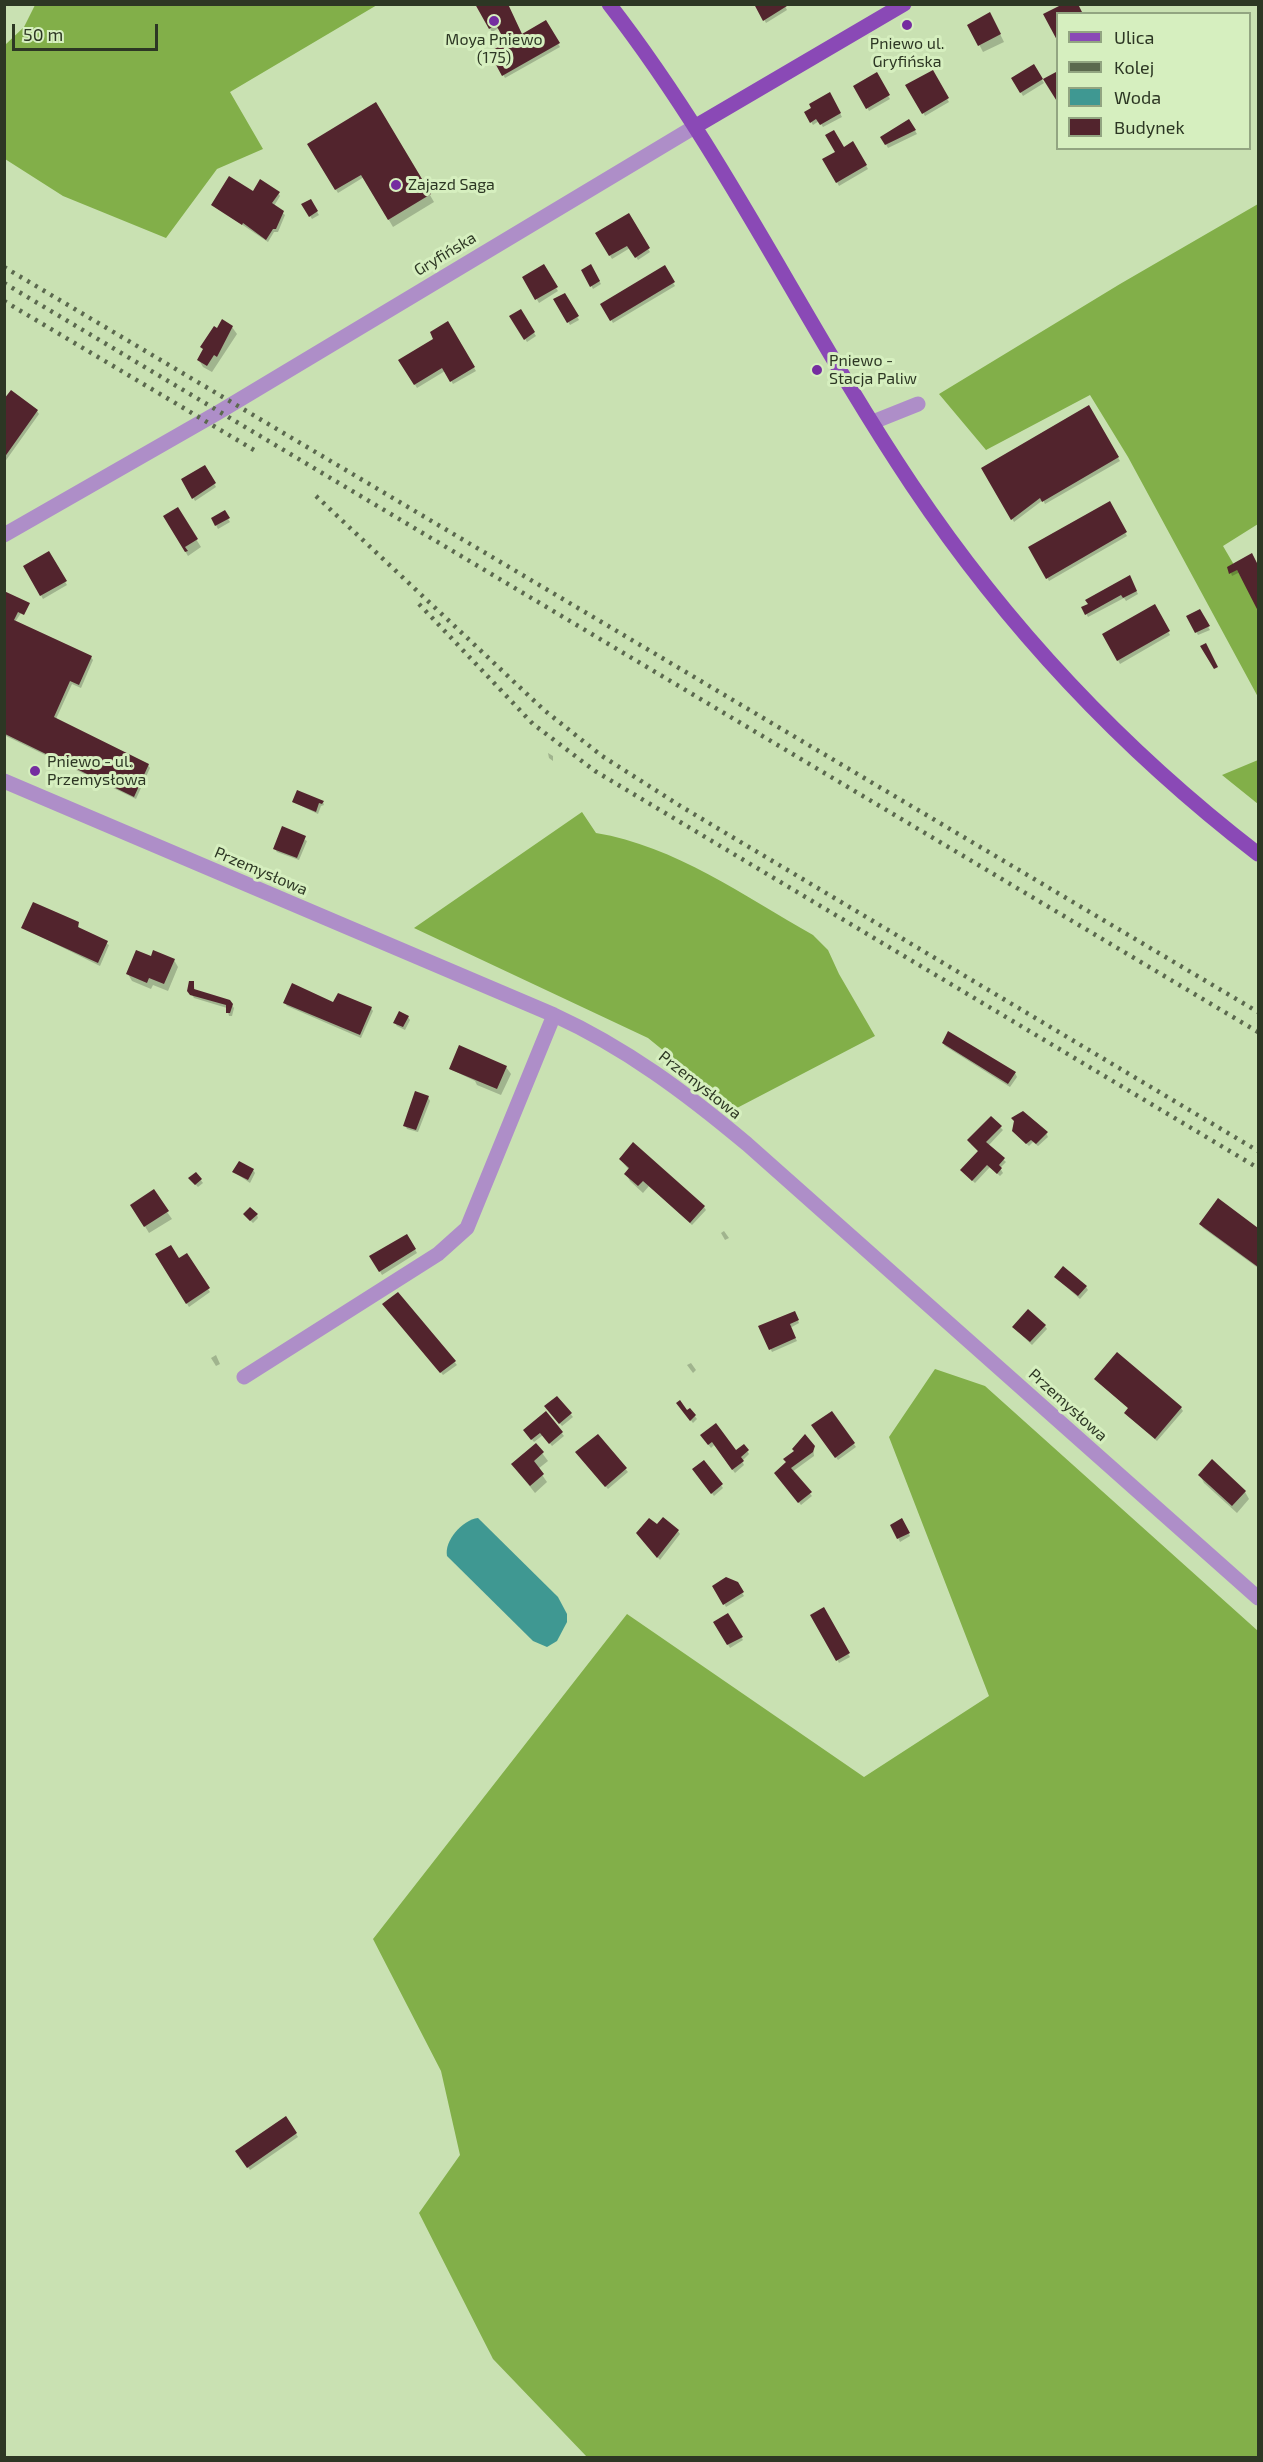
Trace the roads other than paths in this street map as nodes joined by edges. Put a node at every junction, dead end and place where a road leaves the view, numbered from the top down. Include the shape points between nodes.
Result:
1 (609, 4) edge
2 (904, 4) edge
3 (696, 126) junction
4 (918, 404) dead end
5 (873, 422) junction
6 (4, 535) edge
7 (4, 782) edge
8 (1258, 854) edge
9 (554, 1015) junction
10 (244, 1377) dead end
11 (1258, 1598) edge

1 - 3 main road
2 - 3 main road, Gryfińska
3 - 5 main road
3 - 6 street, Gryfińska via 219,412
4 - 5 street
5 - 8 main road via 947,536 995,601 1057,673 1148,764
7 - 9 street, Przemysłowa
9 - 10 street via 467,1228 438,1254
9 - 11 street, Przemysłowa via 619,1048 702,1106

